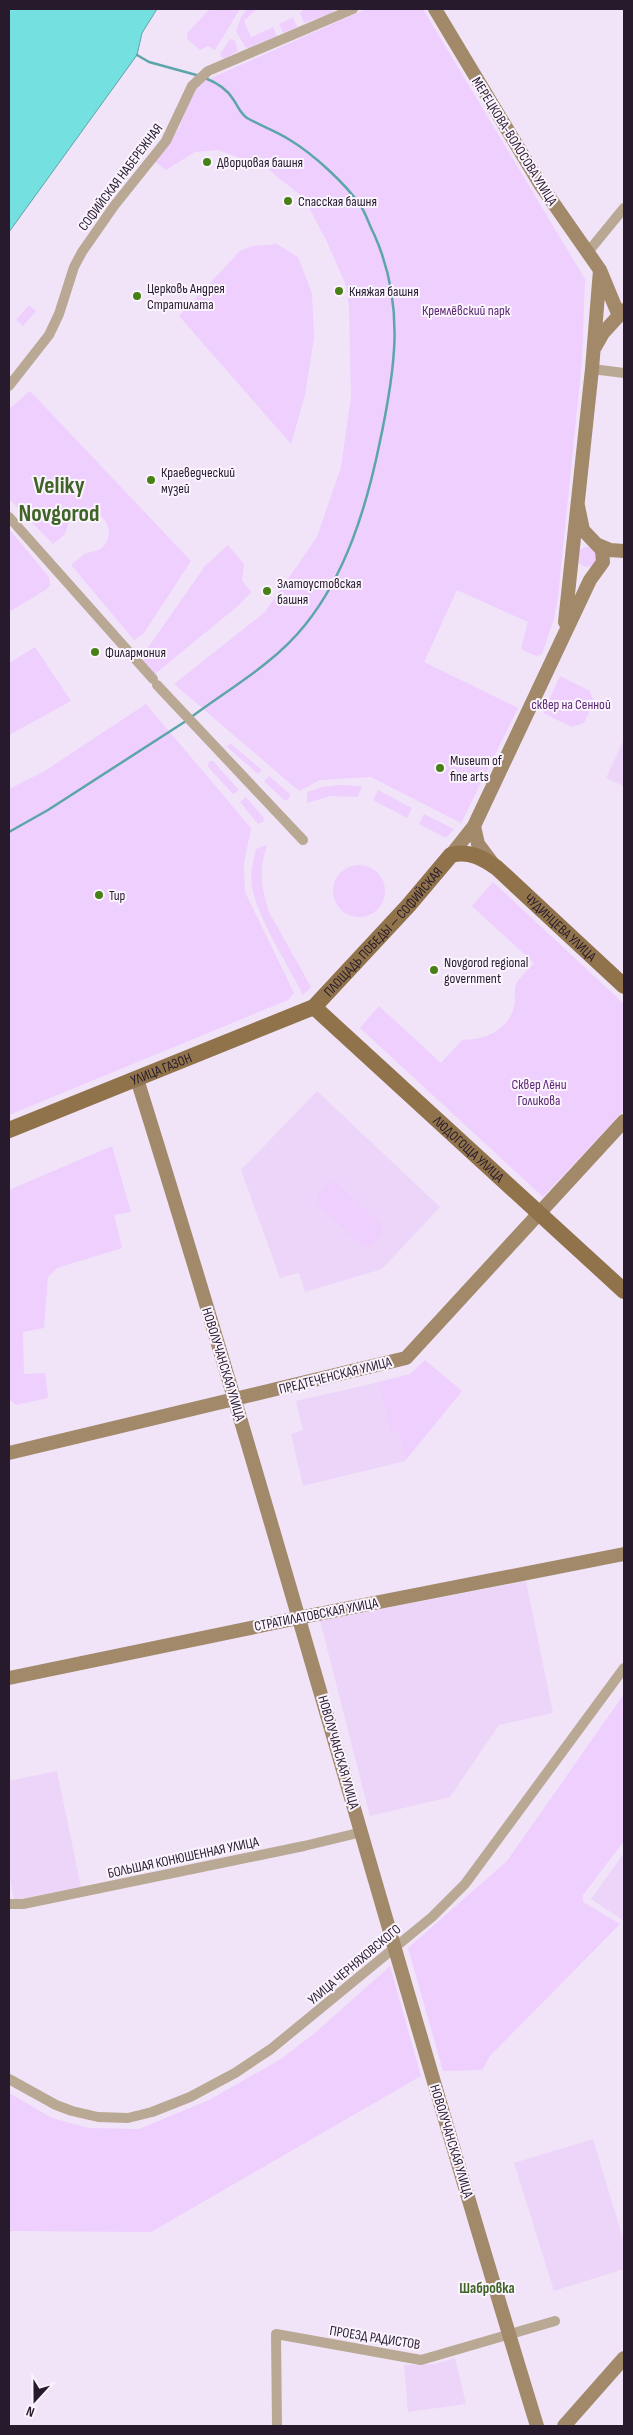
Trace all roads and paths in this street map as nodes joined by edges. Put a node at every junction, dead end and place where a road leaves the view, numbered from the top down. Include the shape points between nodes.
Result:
1 (353, 9) edge
2 (435, 9) edge
3 (624, 208) edge
4 (588, 252) junction
5 (600, 270) junction
6 (622, 313) edge
7 (593, 350) junction
8 (592, 368) junction
9 (624, 373) edge
10 (9, 386) edge
11 (578, 506) junction
12 (9, 517) edge
13 (596, 543) junction
14 (621, 551) edge
15 (572, 554) junction
16 (601, 565) junction
17 (561, 640) junction
18 (474, 826) junction
19 (303, 840) dead end
20 (451, 855) junction
21 (497, 868) junction
22 (624, 986) edge
23 (314, 1007) junction
24 (137, 1078) junction
25 (624, 1121) edge
26 (9, 1130) edge
27 (540, 1214) junction
28 (624, 1291) edge
29 (234, 1399) junction
30 (9, 1453) edge
31 (624, 1554) edge
32 (300, 1617) junction
33 (624, 1668) edge
34 (9, 1678) edge
35 (362, 1832) junction
36 (9, 1904) edge
37 (395, 1948) junction
38 (9, 2079) edge
39 (555, 2321) dead end
40 (509, 2335) junction
41 (624, 2358) edge
42 (276, 2426) edge
43 (537, 2426) edge
44 (564, 2426) edge

1 - 10 street, СОФИЙСКАЯ НАБЕРЕЖНАЯ via 204,74 192,86 166,141 82,252 49,334
2 - 4 street, МЕРЕЦКОВА-ВОЛОСОВА УЛИЦА via 540,184
3 - 4 street
4 - 5 street, МЕРЕЦКОВА-ВОЛОСОВА УЛИЦА
5 - 6 street, МЕРЕЦКОВА-ВОЛОСОВА УЛИЦА
5 - 7 street
6 - 7 street via 603,333
7 - 8 street
8 - 9 street
8 - 11 street
11 - 13 street via 583,530
11 - 15 street
12 - 19 street via 171,702
13 - 14 street
13 - 15 street via 581,542
13 - 16 street via 602,550
14 - 16 street
15 - 16 street via 573,563 582,572 588,573
15 - 17 street
16 - 17 street via 590,580
17 - 18 street
18 - 20 street
18 - 21 street, ЧУДИНЦЕВА УЛИЦА via 478,844
20 - 21 main road, ЧУДИНЦЕВА УЛИЦА via 470,854
20 - 23 main road, ПЛОЩАДЬ ПОБЕДЫ — СОФИЙСКАЯ
21 - 22 main road, ЧУДИНЦЕВА УЛИЦА
23 - 24 main road, УЛИЦА ГАЗОН
23 - 27 main road, ЛЮДОГОЩА УЛИЦА
24 - 26 main road, УЛИЦА ГАЗОН
24 - 29 street, НОВОЛУЧАНСКАЯ УЛИЦА
25 - 27 street, ПРЕДТЕЧЕНСКАЯ УЛИЦА
27 - 28 main road, ЛЮДОГОЩА УЛИЦА
27 - 29 street, ПРЕДТЕЧЕНСКАЯ УЛИЦА via 406,1358
29 - 30 street, ПРЕДТЕЧЕНСКАЯ УЛИЦА
29 - 32 street, НОВОЛУЧАНСКАЯ УЛИЦА
31 - 32 street, СТРАТИЛАТОВСКАЯ УЛИЦА
32 - 34 street, СТРАТИЛАТОВСКАЯ УЛИЦА
32 - 35 street, НОВОЛУЧАНСКАЯ УЛИЦА
33 - 37 street, УЛИЦА ЧЕРНЯХОВСКОГО via 465,1884
35 - 36 street, БОЛЬШАЯ КОНЮШЕННАЯ УЛИЦА via 23,1904
35 - 37 street, НОВОЛУЧАНСКАЯ УЛИЦА
37 - 38 street, УЛИЦА ЧЕРНЯХОВСКОГО via 271,2049 214,2085 152,2112 109,2119 86,2115 56,2105
37 - 40 street, НОВОЛУЧАНСКАЯ УЛИЦА
39 - 40 street, ПРОЕЗД РАДИСТОВ
40 - 42 street, ПРОЕЗД РАДИСТОВ via 420,2360 276,2334
40 - 43 street, НОВОЛУЧАНСКАЯ УЛИЦА
41 - 44 street

